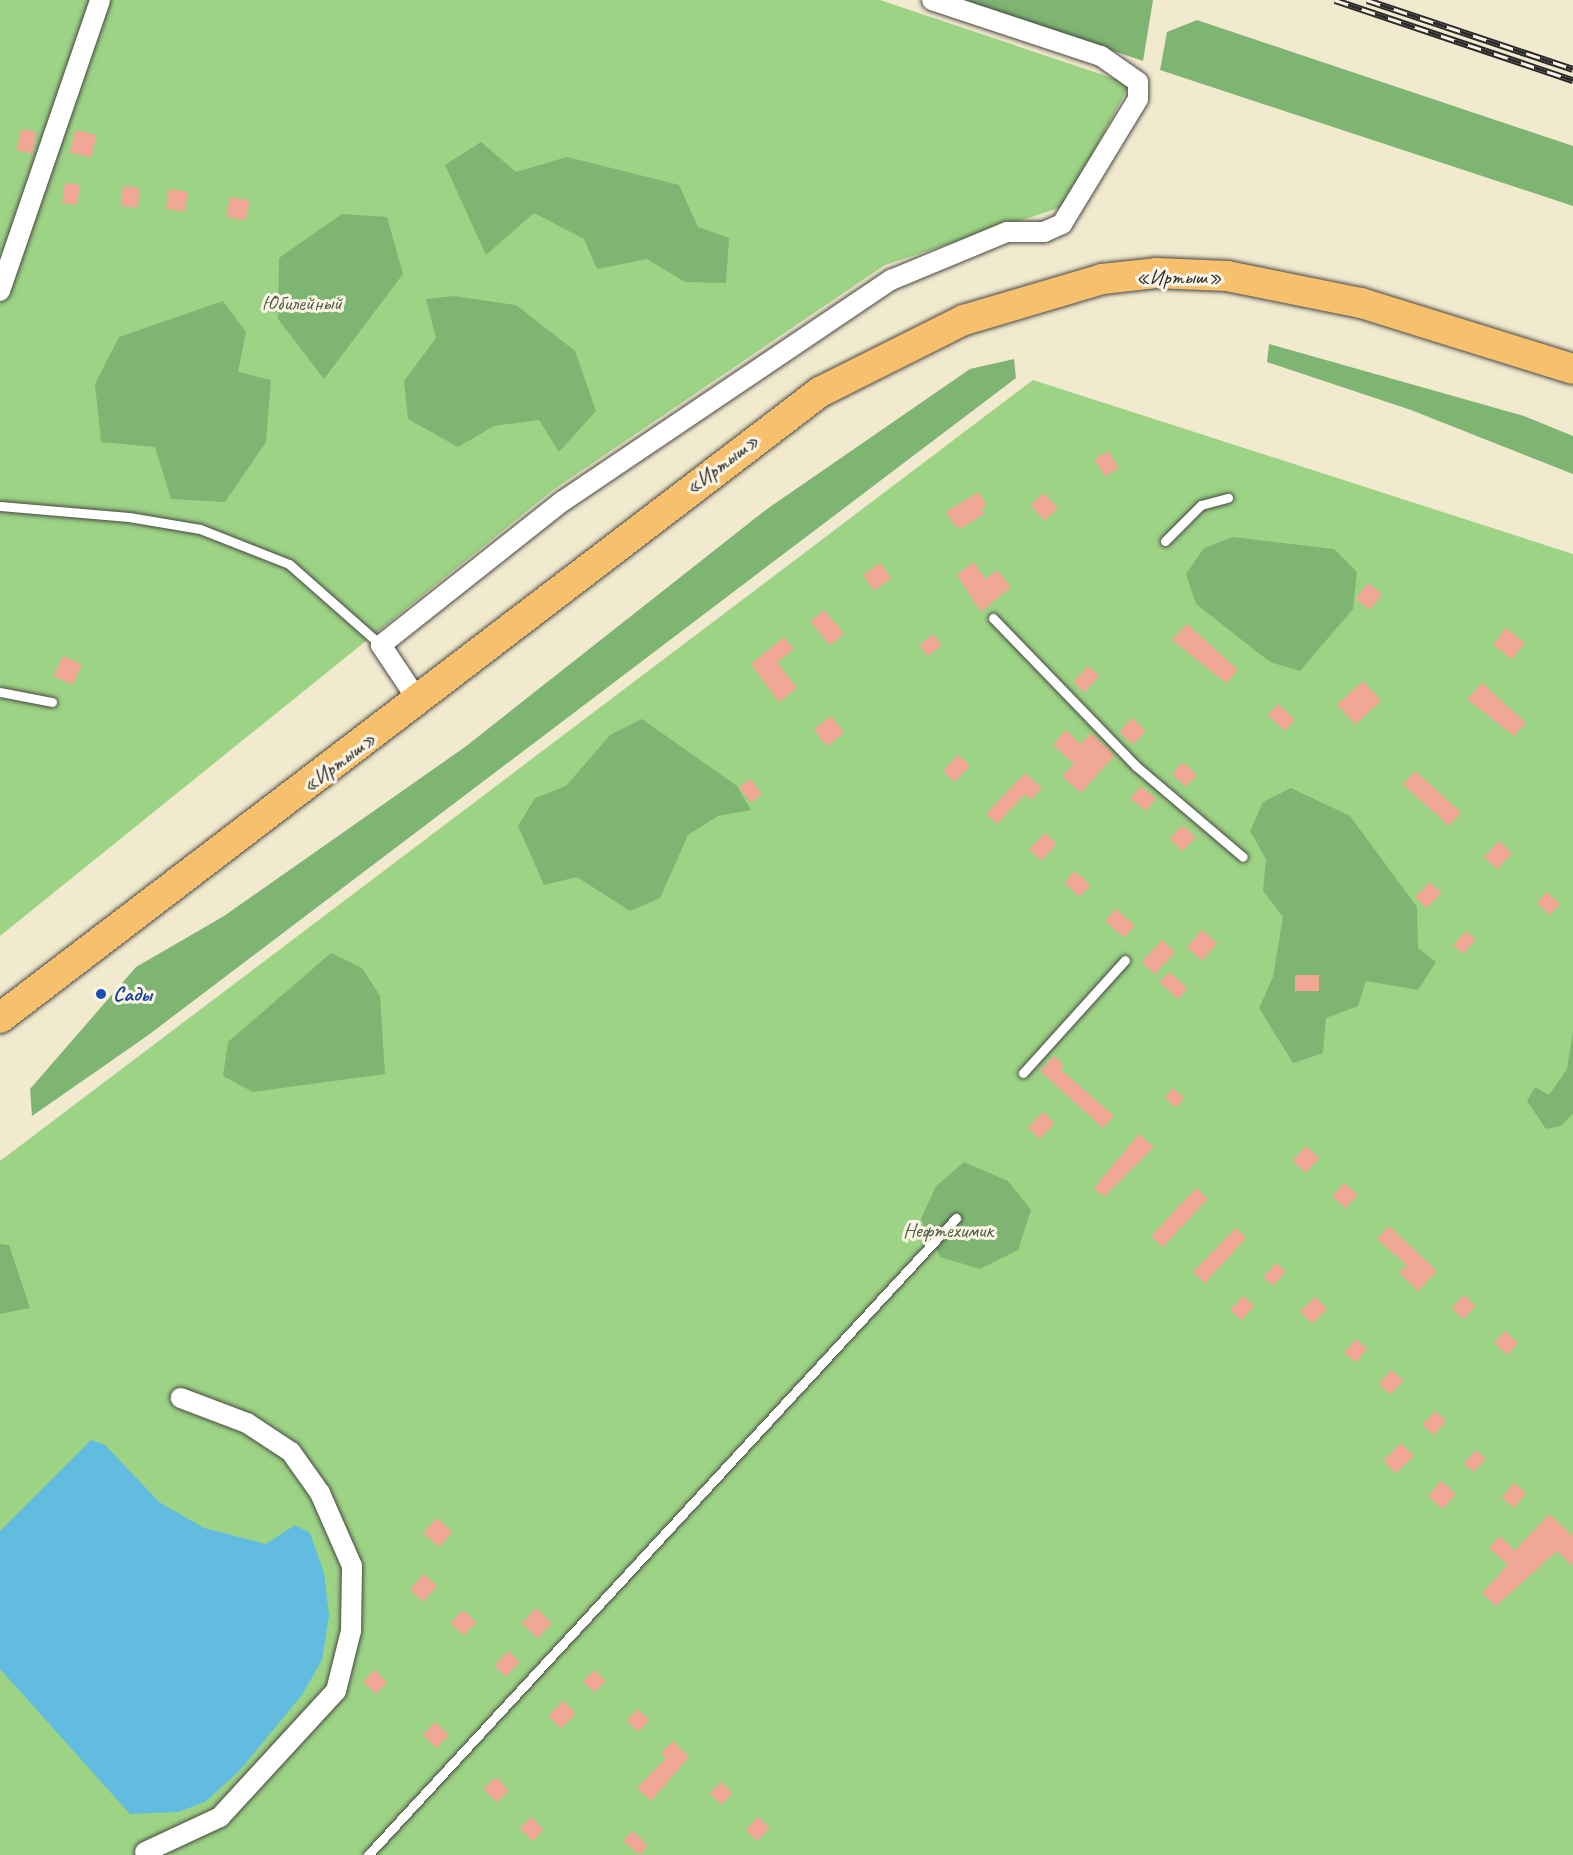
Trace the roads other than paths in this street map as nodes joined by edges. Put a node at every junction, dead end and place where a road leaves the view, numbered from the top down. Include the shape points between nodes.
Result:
1 (100, 0) edge
2 (932, 0) edge
3 (0, 291) edge
4 (1573, 369) edge
5 (1228, 498) dead end
6 (0, 506) edge
7 (1165, 541) dead end
8 (993, 618) dead end
9 (381, 645) junction
10 (0, 692) edge
11 (52, 702) dead end
12 (419, 702) junction
13 (1243, 857) dead end
14 (1125, 960) dead end
15 (0, 1018) edge
16 (1023, 1073) dead end
17 (956, 1218) dead end
18 (181, 1398) dead end
19 (145, 1852) dead end
20 (368, 1855) edge

1 - 3 street
2 - 9 street via 1101,56 1138,82 1137,99 1062,224 1044,232 1006,232 891,280 563,501
4 - 12 main road, «Иртыш» via 1361,303 1227,276 1156,273 1049,292 964,320 820,392
5 - 7 lane via 1201,505
6 - 9 lane via 129,517 200,530 289,564
8 - 13 lane via 1136,766
9 - 12 street
10 - 11 lane
12 - 15 main road, «Иртыш»
14 - 16 lane
17 - 20 lane
18 - 19 street via 247,1423 291,1452 320,1493 352,1566 351,1631 336,1691 227,1809 189,1835

